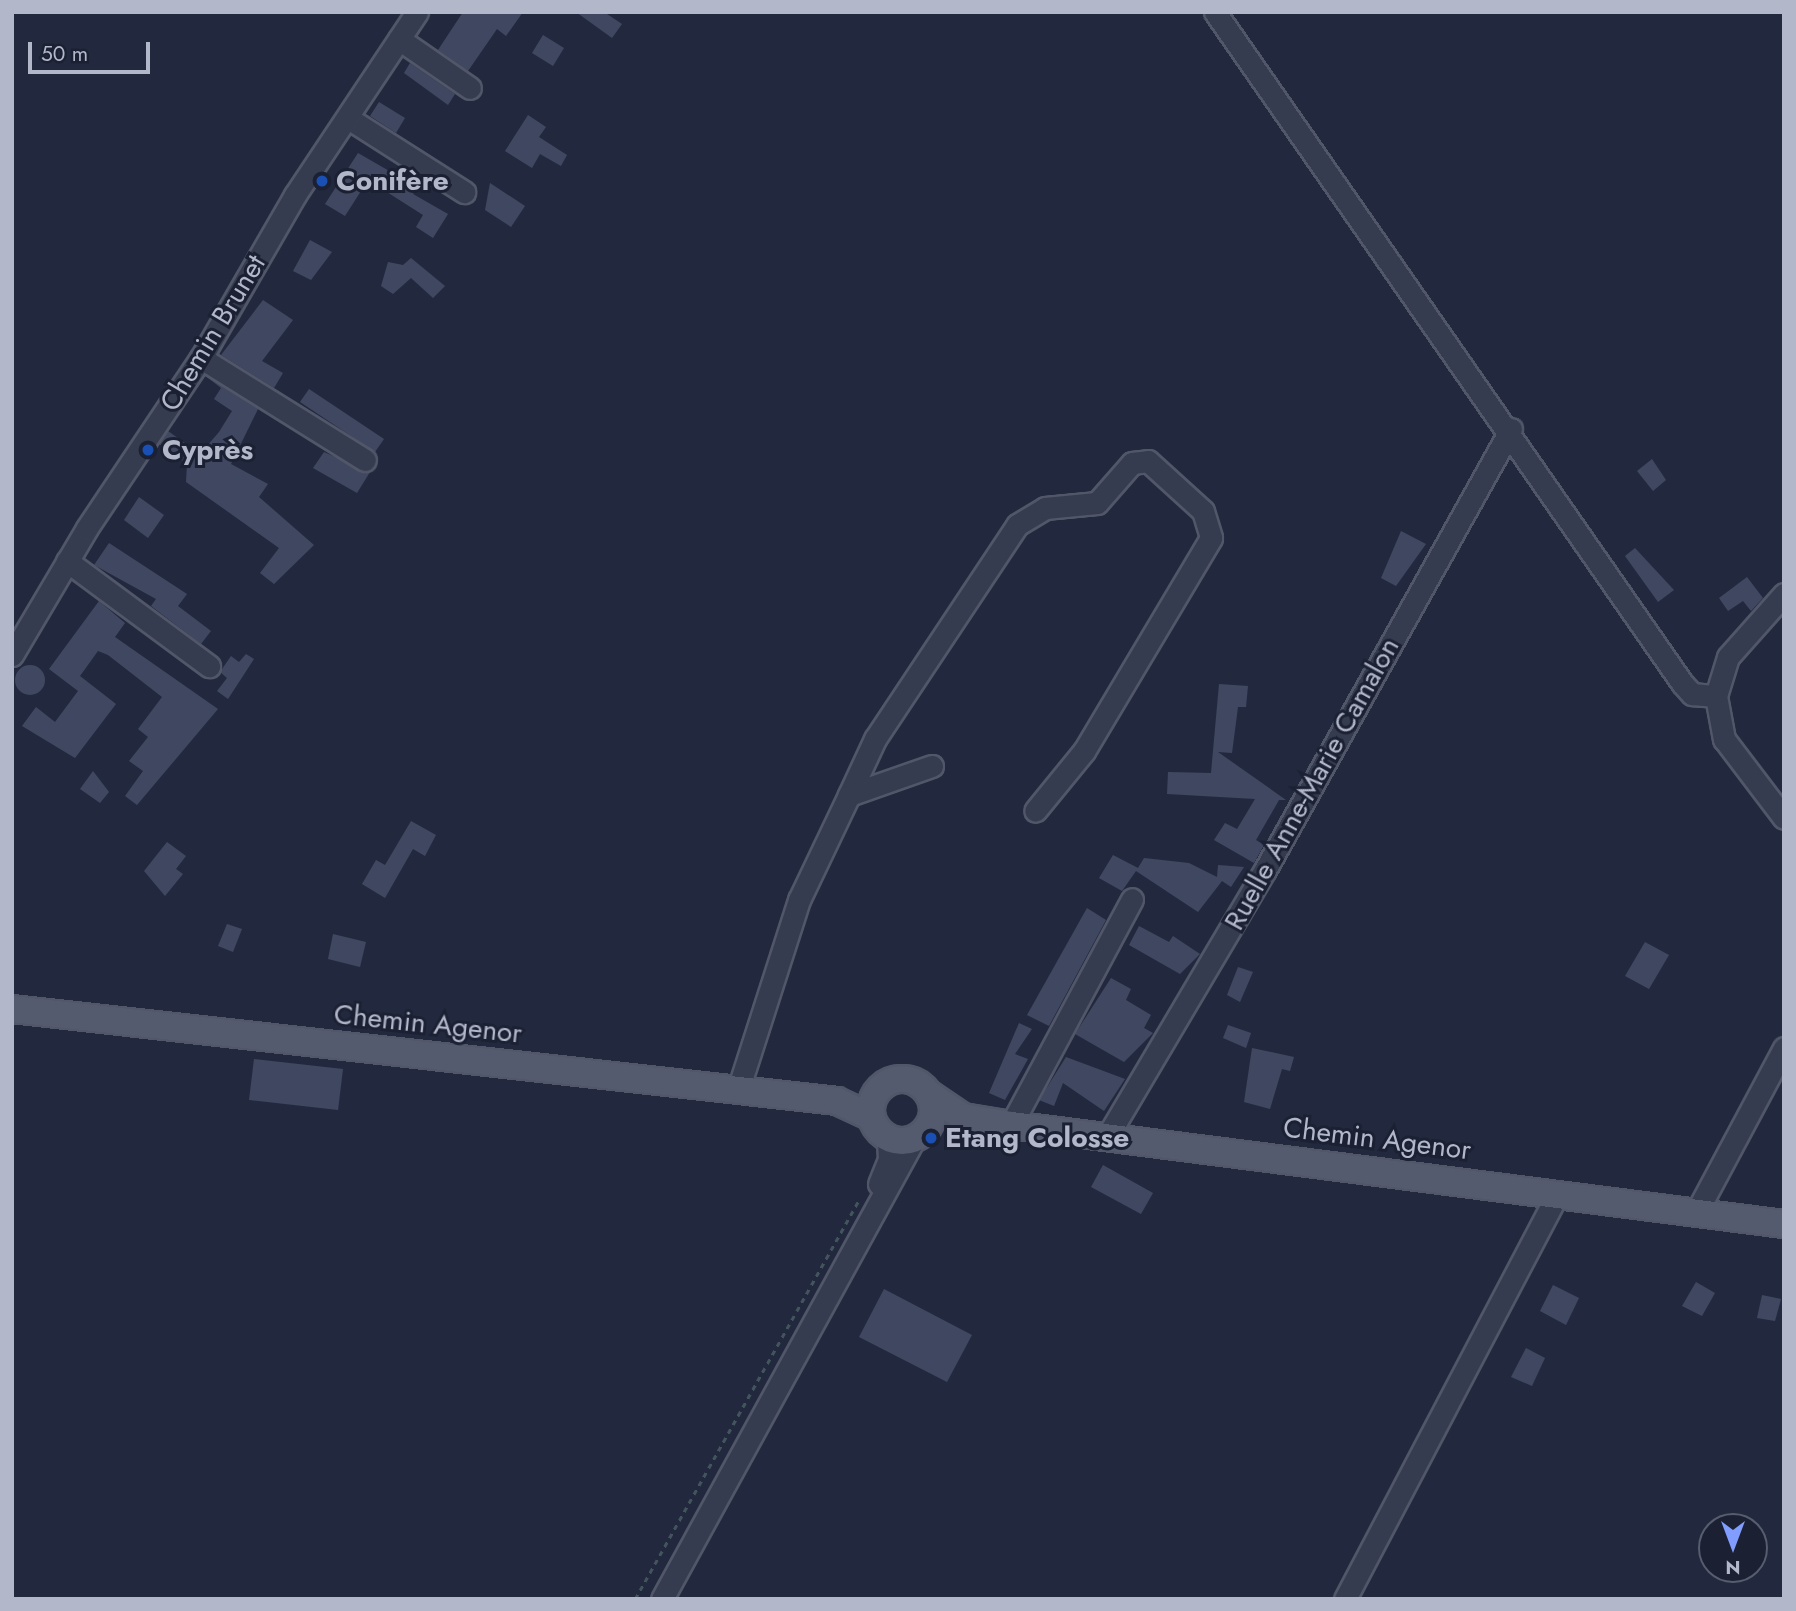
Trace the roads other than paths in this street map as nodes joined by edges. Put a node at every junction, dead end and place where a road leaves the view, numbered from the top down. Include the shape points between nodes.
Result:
1 (417, 12) edge
2 (1215, 12) edge
3 (399, 39) junction
4 (470, 88) dead end
5 (348, 118) junction
6 (464, 192) dead end
7 (201, 358) junction
8 (1511, 429) junction
9 (365, 460) dead end
10 (67, 561) junction
11 (1784, 594) edge
12 (12, 655) edge
13 (209, 666) dead end
14 (1716, 696) junction
15 (932, 766) dead end
16 (849, 795) junction
17 (1035, 811) dead end
18 (1784, 818) edge
19 (1132, 899) dead end
20 (12, 1009) edge
21 (1784, 1048) edge
22 (738, 1090) junction
23 (929, 1094) junction
24 (963, 1117) junction
25 (896, 1123) junction
26 (1011, 1125) junction
27 (1107, 1137) junction
28 (1558, 1193) junction
29 (1696, 1213) junction
30 (1784, 1224) edge
31 (647, 1599) edge
32 (662, 1599) edge
33 (1345, 1599) edge

1 - 3 street, Chemin Brunet
2 - 8 street
3 - 4 street
3 - 5 street, Chemin Brunet
5 - 6 street
5 - 7 street, Chemin Brunet
7 - 9 street
7 - 10 street, Chemin Brunet
8 - 14 street via 1682,683 1692,694
8 - 27 street, Ruelle Anne-Marie Camalon via 1265,870
10 - 12 street, Chemin Brunet
10 - 13 street
11 - 14 street via 1728,657
14 - 18 street via 1724,739
15 - 16 street
16 - 17 street via 874,739 1017,525 1045,508 1097,503 1132,463 1148,461 1203,511 1210,538 1084,751
16 - 22 street via 799,900
19 - 26 street
20 - 22 main road, Chemin Agenor
21 - 29 street
22 - 25 main road, Chemin Agenor via 837,1101
23 - 24 main road, Chemin Agenor
23 - 25 main road
23 - 25 main road, Chemin Agenor via 899,1079
24 - 25 main road, Chemin Agenor
24 - 26 main road, Chemin Agenor
25 - 31 street via 889,1159 873,1194
25 - 32 street
26 - 27 main road, Chemin Agenor
27 - 28 main road, Chemin Agenor
28 - 29 main road, Chemin Agenor
28 - 33 street
29 - 30 main road, Chemin Agenor

